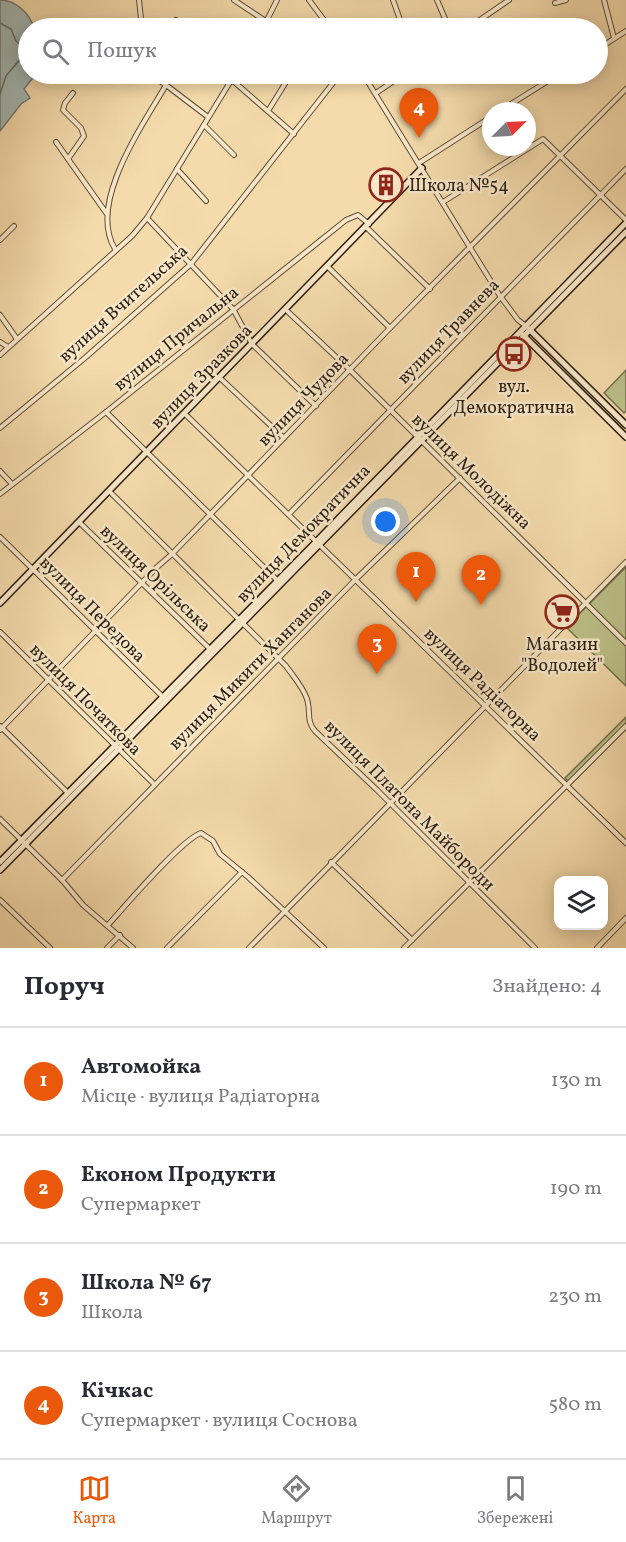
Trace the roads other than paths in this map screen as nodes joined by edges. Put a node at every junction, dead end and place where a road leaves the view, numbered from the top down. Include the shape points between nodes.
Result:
1 (139, 0) edge
2 (234, 0) edge
3 (277, 0) edge
4 (310, 0) edge
5 (393, 0) edge
6 (437, 0) edge
7 (509, 0) edge
8 (567, 0) edge
9 (604, 0) edge
10 (555, 3) dead end
11 (141, 18) edge
12 (261, 18) edge
13 (269, 18) edge
14 (323, 18) edge
15 (399, 18) edge
16 (445, 18) edge
17 (483, 18) edge
18 (626, 31) edge
19 (615, 38) junction
20 (608, 42) edge
21 (229, 84) edge
22 (237, 84) edge
23 (285, 84) edge
24 (332, 84) edge
25 (370, 84) edge
26 (389, 84) edge
27 (542, 84) edge
28 (166, 85) joint
29 (626, 89) edge
30 (74, 93) dead end
31 (376, 93) junction
32 (514, 102) edge
33 (268, 111) junction
34 (208, 117) junction
35 (482, 123) edge
36 (204, 125) junction
37 (294, 134) junction
38 (56, 142) dead end
39 (234, 155) dead end
40 (561, 155) junction
41 (68, 159) junction
42 (421, 165) junction
43 (626, 168) edge
44 (177, 169) junction
45 (601, 195) junction
46 (206, 201) dead end
47 (443, 202) junction
48 (107, 214) junction
49 (147, 218) junction
50 (626, 221) edge
51 (368, 225) junction
52 (14, 226) dead end
53 (626, 232) edge
54 (0, 240) edge
55 (471, 246) junction
56 (115, 249) junction
57 (191, 264) junction
58 (327, 267) junction
59 (430, 289) junction
60 (500, 296) junction
61 (233, 309) junction
62 (286, 310) junction
63 (0, 315) edge
64 (518, 320) junction
65 (390, 328) junction
66 (528, 328) junction
67 (522, 334) junction
68 (18, 339) junction
69 (0, 342) edge
70 (252, 344) junction
71 (8, 347) junction
72 (0, 355) edge
73 (350, 370) junction
74 (220, 378) junction
75 (316, 406) junction
76 (390, 411) junction
77 (106, 412) junction
78 (185, 414) junction
79 (626, 425) edge
80 (0, 428) edge
81 (626, 437) edge
82 (284, 438) junction
83 (420, 439) junction
84 (146, 453) junction
85 (0, 471) edge
86 (248, 475) junction
87 (460, 478) junction
88 (12, 484) junction
89 (109, 491) junction
90 (0, 494) edge
91 (289, 514) junction
92 (210, 515) junction
93 (79, 522) junction
94 (0, 537) edge
95 (319, 543) junction
96 (172, 554) junction
97 (626, 562) edge
98 (34, 568) junction
99 (356, 579) junction
100 (143, 583) junction
101 (280, 583) junction
102 (586, 602) junction
103 (0, 603) edge
104 (241, 622) junction
105 (96, 630) junction
106 (0, 632) edge
107 (626, 643) edge
108 (212, 651) junction
109 (278, 658) junction
110 (48, 680) junction
111 (165, 698) junction
112 (485, 705) junction
113 (626, 726) edge
114 (1, 728) edge
115 (116, 748) junction
116 (154, 784) junction
117 (566, 784) junction
118 (68, 793) junction
119 (388, 803) junction
120 (0, 819) edge
121 (23, 842) junction
122 (626, 843) edge
123 (0, 862) edge
124 (331, 862) junction
125 (0, 870) edge
126 (242, 872) junction
127 (62, 880) junction
128 (469, 882) junction
129 (0, 900) edge
130 (284, 912) junction
131 (626, 918) edge
132 (108, 925) junction
133 (120, 935) junction
134 (412, 940) junction
135 (50, 948) edge
136 (107, 948) edge
137 (133, 948) edge
138 (167, 948) edge
139 (249, 948) edge
140 (324, 948) edge
141 (404, 948) edge
142 (535, 948) edge
143 (597, 948) edge

1 - 11 street
2 - 12 street
3 - 13 street
4 - 14 street
5 - 15 street
6 - 16 street
7 - 17 street
8 - 10 street
9 - 19 street
18 - 19 street
19 - 20 street
21 - 34 street
22 - 33 street
23 - 33 street
24 - 37 street, вулиця Вчительська
25 - 31 street
26 - 31 street
27 - 32 street
28 - 34 street
28 - 48 street via 116,179
29 - 40 street, вулиця Чудова
30 - 41 street via 63,110 84,136
31 - 42 street
33 - 37 street
34 - 36 street
35 - 42 street, вулиця Зразкова
36 - 39 street
36 - 44 street
37 - 57 street, вулиця Вчительська
38 - 41 street
40 - 45 street
40 - 47 street via 543,138
40 - 55 street, вулиця Чудова
41 - 48 street
42 - 47 street
42 - 51 street, вулиця Зразкова
43 - 45 street, вулиця Травнева
44 - 46 street
44 - 49 street
45 - 50 street
45 - 60 street, вулиця Травнева
47 - 55 street
48 - 56 street
49 - 56 street
49 - 57 street
50 - 66 street, вулиця Демократична
51 - 58 street, вулиця Зразкова
51 - 59 street
51 - 61 street, вулиця Причальна via 358,215 350,217
52 - 54 street
53 - 66 street, вулиця Демократична
55 - 59 street, вулиця Чудова
55 - 60 street
56 - 68 street
57 - 61 street
57 - 80 street, вулиця Вчительська
58 - 62 street, вулиця Зразкова
58 - 65 street
59 - 65 street, вулиця Чудова
60 - 64 street
60 - 76 street, вулиця Травнева
61 - 70 street
61 - 77 street, вулиця Причальна
62 - 70 street, вулиця Зразкова
62 - 73 street, вулиця Молодіжна
63 - 68 street
64 - 66 street
64 - 67 street
65 - 73 street, вулиця Чудова
66 - 67 street, вулиця Демократична
66 - 79 street
67 - 81 street
67 - 83 street, вулиця Демократична
68 - 71 street
69 - 71 street
70 - 74 street, вулиця Зразкова
70 - 75 street
71 - 72 street
73 - 75 street, вулиця Чудова
73 - 76 street, вулиця Молодіжна
74 - 78 street, вулиця Зразкова
74 - 82 street
75 - 82 street, вулиця Чудова
76 - 83 street, вулиця Молодіжна
76 - 91 street, вулиця Травнева
77 - 84 street
77 - 88 street, вулиця Причальна
78 - 84 street, вулиця Зразкова
78 - 86 street, вулиця Радіаторна
82 - 86 street, вулиця Чудова
83 - 87 street, вулиця Молодіжна
83 - 95 street, вулиця Демократична
84 - 89 street, вулиця Зразкова
84 - 92 street
85 - 88 street
86 - 91 street, вулиця Радіаторна
86 - 92 street, вулиця Чудова
87 - 99 street, вулиця Микити Ханганова
87 - 102 street, вулиця Молодіжна
88 - 90 street, вулиця Причальна
89 - 93 street, вулиця Зразкова
89 - 96 street, вулиця Платона Майбороди
91 - 95 street, вулиця Радіаторна
92 - 96 street, вулиця Чудова
92 - 101 street
93 - 98 street, вулиця Зразкова
93 - 100 street, вулиця Орільська
94 - 98 street, вулиця Передова
95 - 99 street, вулиця Радіаторна
95 - 101 street, вулиця Демократична
96 - 100 street, вулиця Чудова
96 - 104 street, вулиця Платона Майбороди
97 - 102 street
98 - 103 street, вулиця Зразкова
98 - 105 street, вулиця Передова
99 - 109 street, вулиця Микити Ханганова
99 - 112 street, вулиця Радіаторна
100 - 105 street, вулиця Чудова
100 - 108 street, вулиця Орільська
101 - 104 street, вулиця Демократична
102 - 107 street, вулиця Молодіжна
102 - 112 street
104 - 108 street, вулиця Демократична
104 - 109 street, вулиця Платона Майбороди
105 - 110 street, вулиця Чудова
105 - 111 street, вулиця Передова
106 - 110 street, вулиця Початкова
108 - 111 street, вулиця Демократична
109 - 116 street, вулиця Микити Ханганова
109 - 119 street, вулиця Платона Майбороди via 305,694 310,726
110 - 114 street, вулиця Чудова
110 - 115 street, вулиця Початкова
111 - 115 street, вулиця Демократична
112 - 117 street, вулиця Радіаторна
112 - 119 street
113 - 117 street
114 - 118 street
115 - 116 street, вулиця Початкова
115 - 118 street, вулиця Демократична
115 - 121 street, вулиця Демократична
116 - 127 street, вулиця Микити Ханганова
117 - 122 street, вулиця Радіаторна
117 - 128 street
118 - 121 street, вулиця Демократична
119 - 124 street
119 - 128 street, вулиця Платона Майбороди
120 - 121 street
121 - 123 street, вулиця Демократична
121 - 125 street, вулиця Демократична
121 - 127 street
124 - 130 street
124 - 134 street
126 - 130 street
126 - 132 street via 201,833 173,855
126 - 138 street
127 - 132 street
128 - 134 street
128 - 142 street, вулиця Платона Майбороди
129 - 135 street
130 - 139 street
130 - 140 street
131 - 143 street
132 - 133 street
133 - 136 street
133 - 137 street
134 - 141 street

